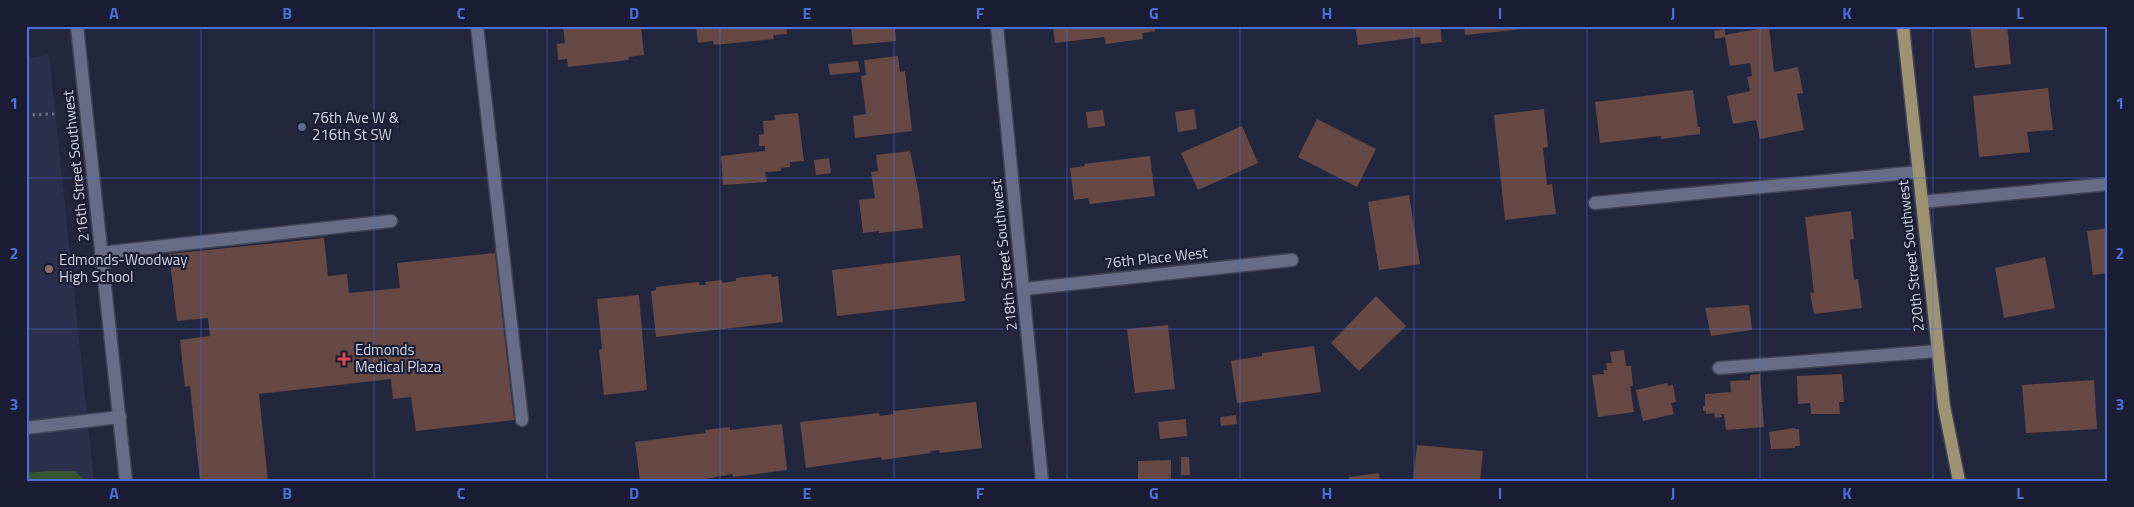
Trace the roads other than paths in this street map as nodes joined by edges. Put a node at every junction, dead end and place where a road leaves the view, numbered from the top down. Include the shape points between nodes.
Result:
1 (77, 26) edge
2 (477, 26) edge
3 (996, 26) edge
4 (1903, 26) edge
5 (1918, 172) junction
6 (2108, 184) edge
7 (1922, 202) junction
8 (1595, 203) dead end
9 (391, 221) dead end
10 (101, 253) junction
11 (1292, 260) dead end
12 (1024, 289) junction
13 (1938, 351) junction
14 (1720, 368) dead end
15 (120, 417) junction
16 (522, 420) dead end
17 (26, 428) edge
18 (126, 481) edge
19 (1042, 481) edge
20 (1959, 481) edge

1 - 10 street, 216th Street Southwest
2 - 16 street
3 - 12 street, 218th Street Southwest
4 - 5 main road, 220th Street Southwest
5 - 7 main road, 220th Street Southwest
5 - 8 street
6 - 7 street
7 - 13 main road, 220th Street Southwest
9 - 10 street
10 - 15 street, 216th Street Southwest
11 - 12 street, 76th Place West
12 - 19 street, 218th Street Southwest
13 - 14 street
13 - 20 main road, 220th Street Southwest via 1944,406
15 - 17 street
15 - 18 street, 216th Street Southwest

